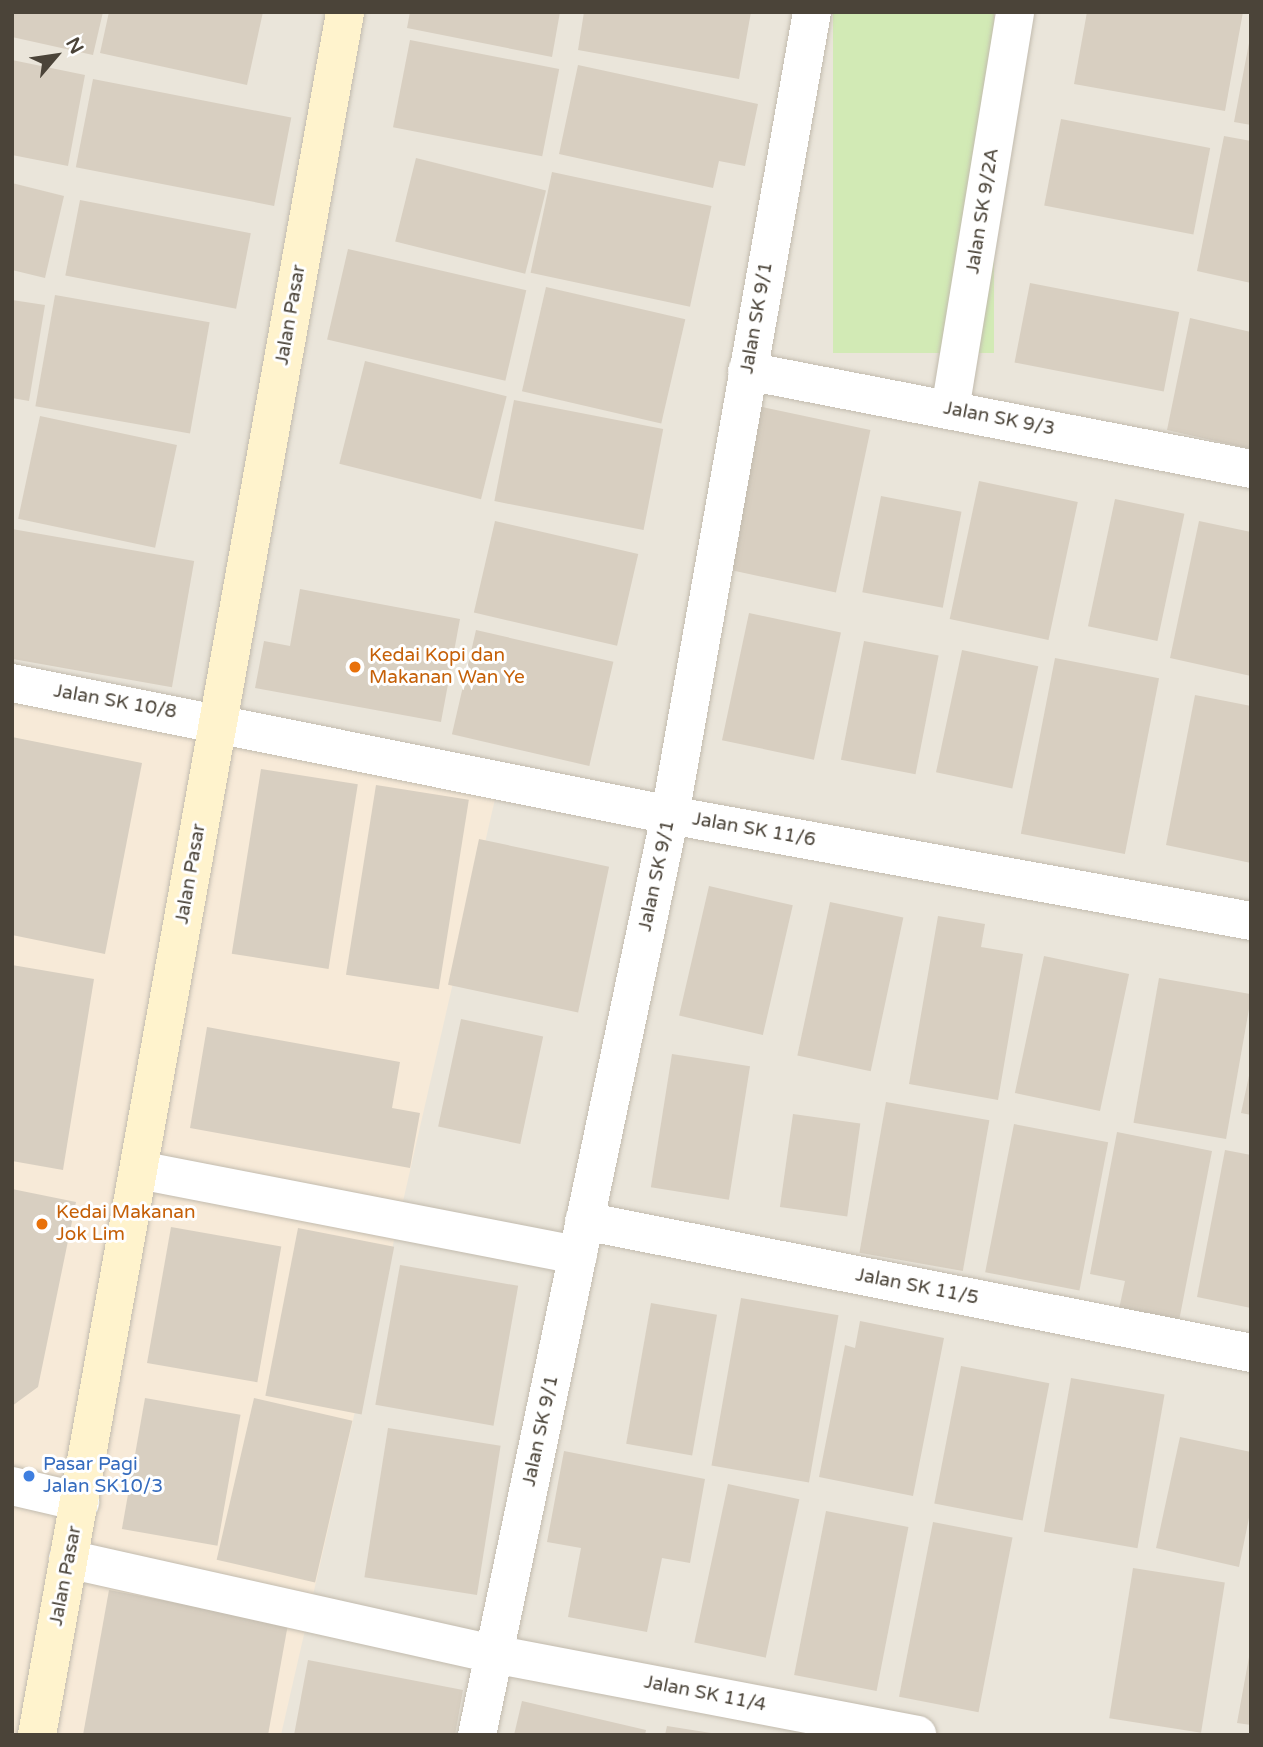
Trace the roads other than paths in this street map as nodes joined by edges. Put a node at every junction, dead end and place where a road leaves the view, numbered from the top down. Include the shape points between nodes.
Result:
1 (345, 12) edge
2 (812, 12) edge
3 (1015, 12) edge
4 (747, 370) junction
5 (950, 410) junction
6 (1251, 468) edge
7 (12, 683) edge
8 (218, 721) junction
9 (670, 815) junction
10 (1251, 920) edge
11 (139, 1170) junction
12 (581, 1238) junction
13 (1251, 1353) edge
14 (12, 1486) edge
15 (80, 1502) junction
16 (68, 1559) junction
17 (493, 1654) junction
18 (37, 1735) edge
19 (477, 1735) edge
20 (917, 1735) edge

1 - 8 street, Jalan Pasar
2 - 4 street, Jalan SK 9/1
3 - 5 street, Jalan SK 9/2A
4 - 5 street, Jalan SK 9/3
4 - 9 street, Jalan SK 9/1
5 - 6 street, Jalan SK 9/3
7 - 8 street, Jalan SK 10/8
8 - 9 street, Jalan SK 11/6
8 - 11 street, Jalan Pasar
9 - 10 street, Jalan SK 11/6
9 - 12 street, Jalan SK 9/1
11 - 12 street, Jalan SK 11/5
11 - 15 street, Jalan Pasar
12 - 13 street, Jalan SK 11/5
12 - 17 street, Jalan SK 9/1
14 - 15 street
15 - 16 street, Jalan Pasar
16 - 17 street, Jalan SK 11/4
16 - 18 street, Jalan Pasar
17 - 19 street, Jalan SK 9/1
17 - 20 street, Jalan SK 11/4

